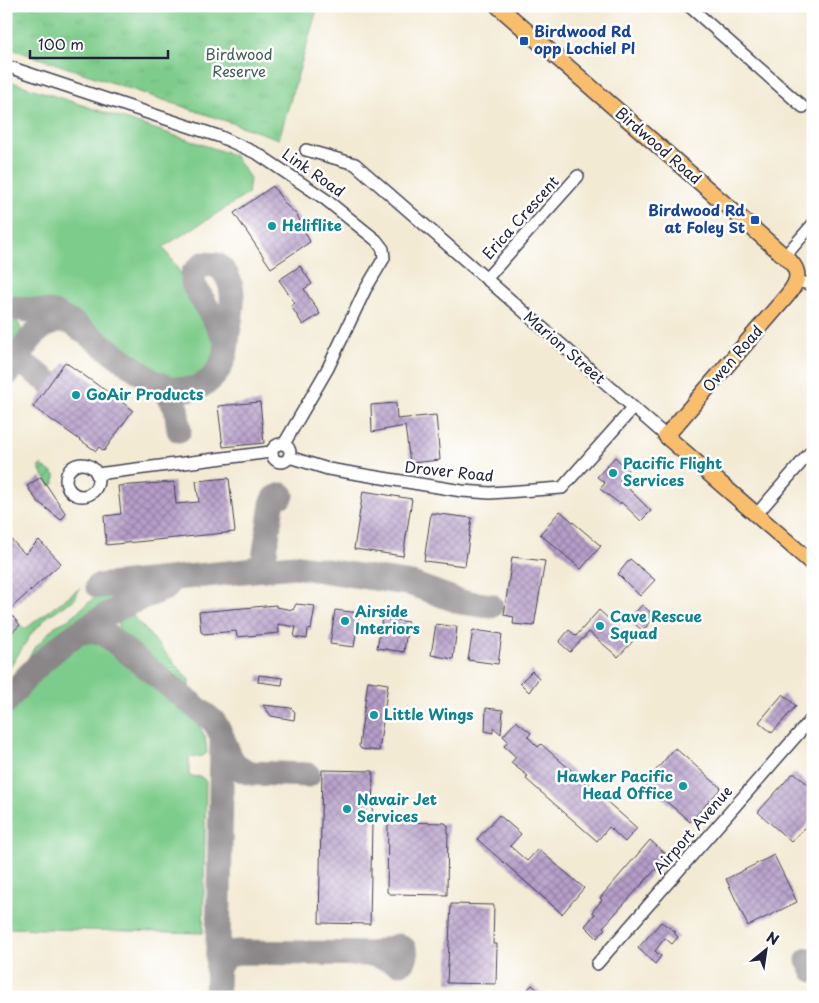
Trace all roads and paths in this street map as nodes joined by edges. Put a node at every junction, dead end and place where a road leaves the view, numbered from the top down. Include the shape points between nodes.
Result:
1 (498, 6) edge
2 (696, 9) edge
3 (6, 66) edge
4 (803, 107) dead end
5 (306, 150) dead end
6 (578, 176) dead end
7 (813, 224) edge
8 (785, 256) junction
9 (486, 279) junction
10 (797, 281) junction
11 (813, 285) edge
12 (634, 408) junction
13 (666, 436) junction
14 (284, 444) junction
15 (813, 449) edge
16 (271, 452) junction
17 (289, 457) junction
18 (97, 474) dead end
19 (756, 515) junction
20 (813, 564) edge
21 (813, 717) edge
22 (597, 964) dead end

1 - 8 main road, Birdwood Road
2 - 4 street
3 - 14 street, Link Road via 249,148 325,199 380,244 384,258 328,368
5 - 9 street, Marion Street via 355,164
6 - 9 street, Erica Crescent
7 - 8 street
8 - 10 main road, Birdwood Road via 797,270
9 - 12 street, Marion Street
10 - 11 street
10 - 13 main road, Owen Road
12 - 13 street, Marion Street
12 - 17 street, Drover Road via 562,488 490,493 462,491 328,469
13 - 19 main road, Marion Street
14 - 16 street via 275,445
14 - 17 street via 290,451
15 - 19 street
16 - 17 street via 278,462 285,462
16 - 18 street
19 - 20 main road, Marion Street
21 - 22 street, Airport Avenue

